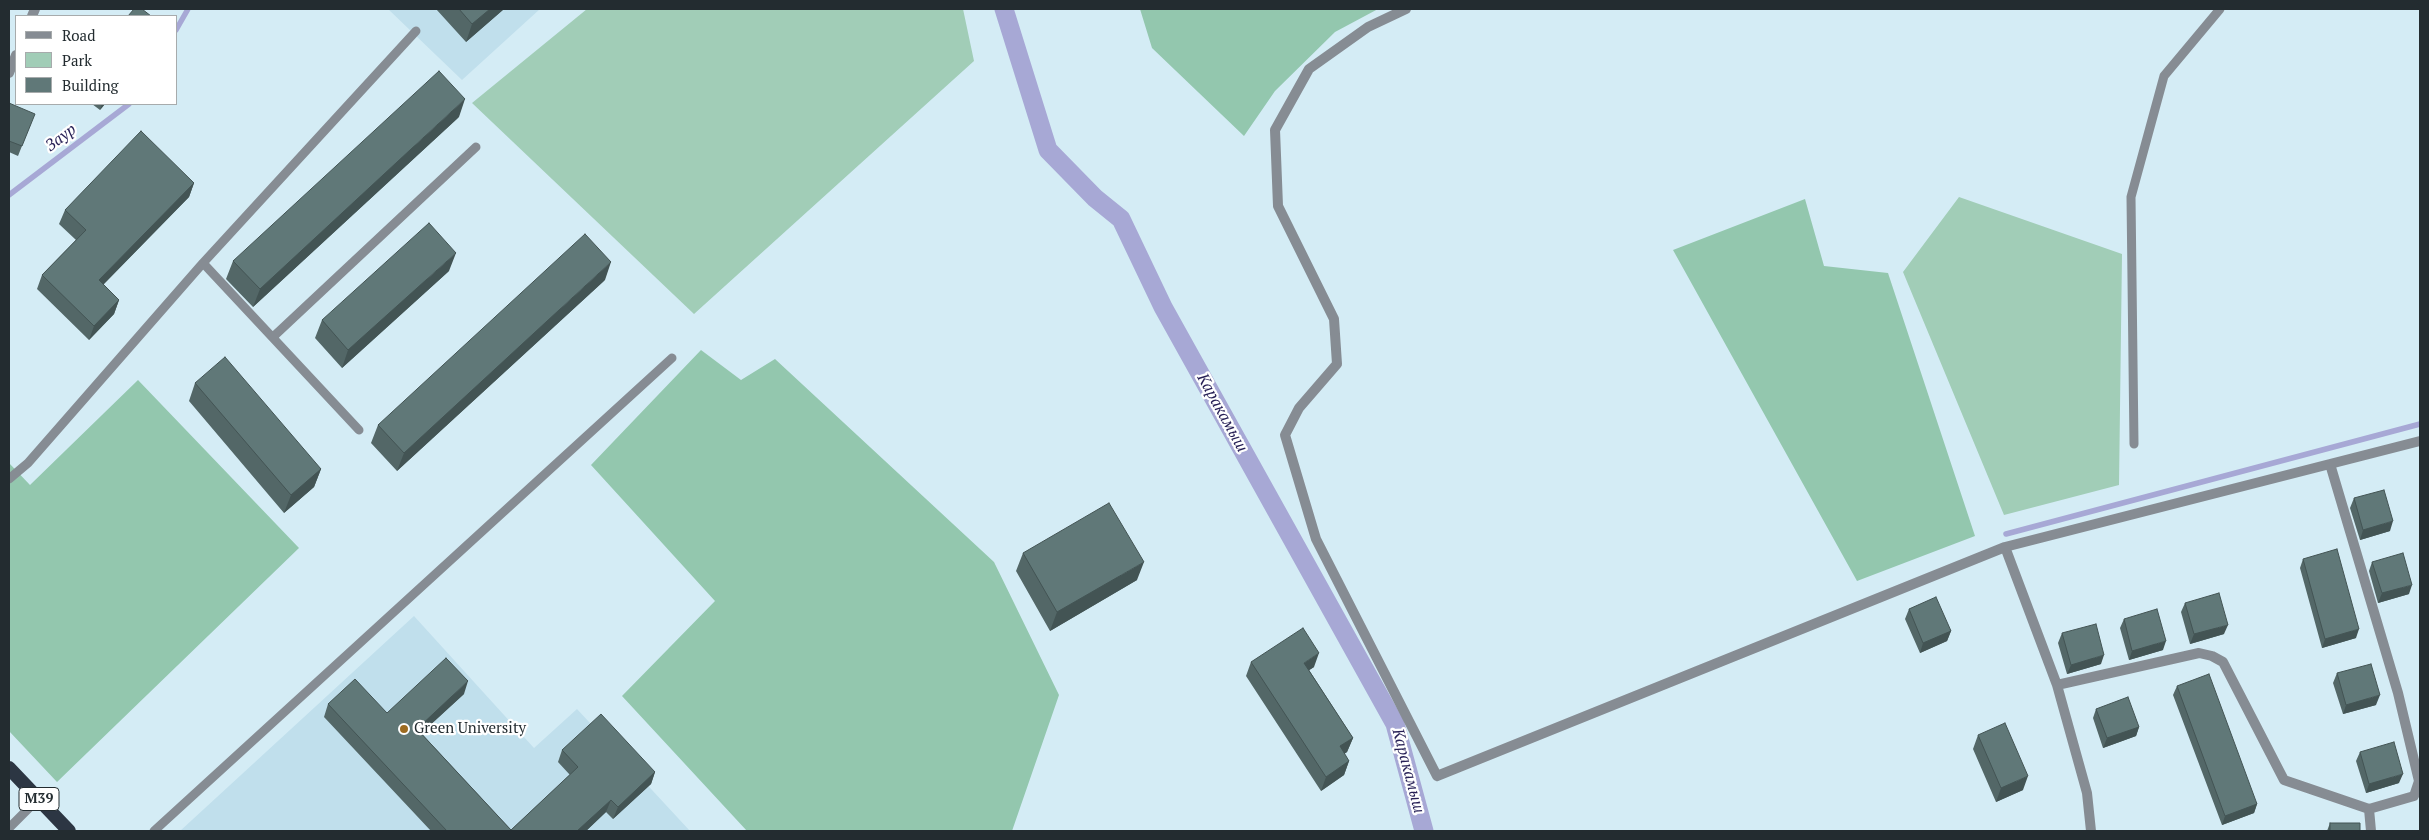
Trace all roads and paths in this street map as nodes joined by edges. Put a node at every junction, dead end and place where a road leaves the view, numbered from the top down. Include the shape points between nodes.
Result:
1 (1406, 9) edge
2 (2220, 9) edge
3 (416, 31) dead end
4 (15, 58) edge
5 (9, 73) edge
6 (476, 147) dead end
7 (203, 263) junction
8 (273, 337) junction
9 (672, 358) dead end
10 (359, 430) dead end
11 (2420, 441) edge
12 (2134, 444) dead end
13 (2330, 464) junction
14 (9, 479) edge
15 (2005, 547) junction
16 (2057, 685) junction
17 (9, 768) edge
18 (38, 799) junction
19 (2369, 809) junction
20 (9, 828) edge
21 (70, 831) edge
22 (154, 831) edge
23 (2091, 831) edge
24 (2371, 831) edge

1 - 15 street via 1368,27 1309,69 1275,130 1278,206 1334,319 1337,364 1299,408 1285,435 1316,539 1437,776
2 - 12 lane via 2164,76 2131,197
3 - 7 lane
4 - 5 street
6 - 8 lane
7 - 8 lane
7 - 14 lane via 28,463
8 - 10 lane
9 - 22 lane
11 - 13 street
13 - 15 street
13 - 19 street via 2398,693 2419,781 2414,796
15 - 16 street
16 - 19 street via 2199,653 2212,656 2223,662 2284,780
16 - 23 street via 2087,793
17 - 18 highway, M39
18 - 20 lane
18 - 21 highway, M39
19 - 24 street

